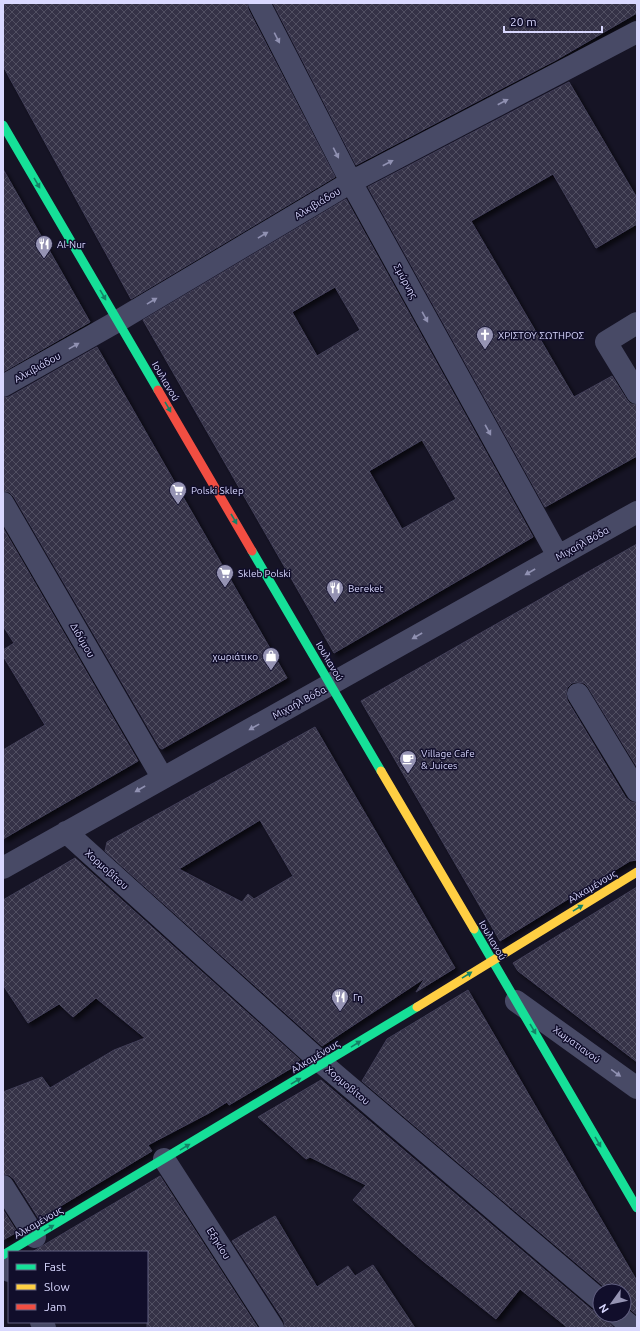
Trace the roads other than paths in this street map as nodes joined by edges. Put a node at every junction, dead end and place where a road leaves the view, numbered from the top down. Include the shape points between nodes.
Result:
1 (259, 3) edge
2 (637, 32) edge
3 (3, 125) edge
4 (351, 182) junction
5 (118, 321) junction
6 (637, 323) edge
7 (3, 386) edge
8 (637, 393) edge
9 (3, 503) edge
10 (637, 512) edge
11 (558, 556) junction
12 (331, 685) junction
13 (578, 694) dead end
14 (162, 777) junction
15 (637, 791) edge
16 (66, 832) junction
17 (3, 868) edge
18 (637, 872) edge
19 (492, 959) junction
20 (516, 1001) junction
21 (323, 1064) junction
22 (637, 1088) edge
23 (164, 1159) junction
24 (3, 1186) edge
25 (637, 1208) edge
26 (35, 1237) junction
27 (10, 1251) edge
28 (3, 1260) edge
29 (8, 1269) edge
30 (592, 1293) edge
31 (273, 1328) edge

1 -> 4 street, Σμύρνης
4 -> 2 street, Αλκιβιάδου
3 -> 5 main road, Ιουλιανού
5 -> 4 street, Αλκιβιάδου
4 -> 11 street, Σμύρνης
7 -> 5 street, Αλκιβιάδου
5 -> 12 main road, Ιουλιανού
6 - 8 street via 606,342
9 - 14 street, Διδύμου
10 - 11 street, Μιχαήλ Βόδα
11 -> 12 street, Μιχαήλ Βόδα
12 -> 14 street, Μιχαήλ Βόδα
12 - 19 main road, Ιουλιανού
13 - 15 street
14 -> 16 street, Μιχαήλ Βόδα
16 - 17 street, Μιχαήλ Βόδα
16 - 21 street, Χορμοβίτου
19 -> 18 main road, Αλκαμένους
19 - 20 main road, Ιουλιανού
21 -> 19 main road, Αλκαμένους
20 -> 22 street, Χωματιανού
20 -> 25 main road, Ιουλιανού
23 -> 21 main road, Αλκαμένους
21 - 30 street, Χορμοβίτου
26 -> 23 main road, Αλκαμένους
23 - 31 street, Εξηκίου
24 - 26 street
26 - 27 main road, Αλκαμένους
28 - 29 street

